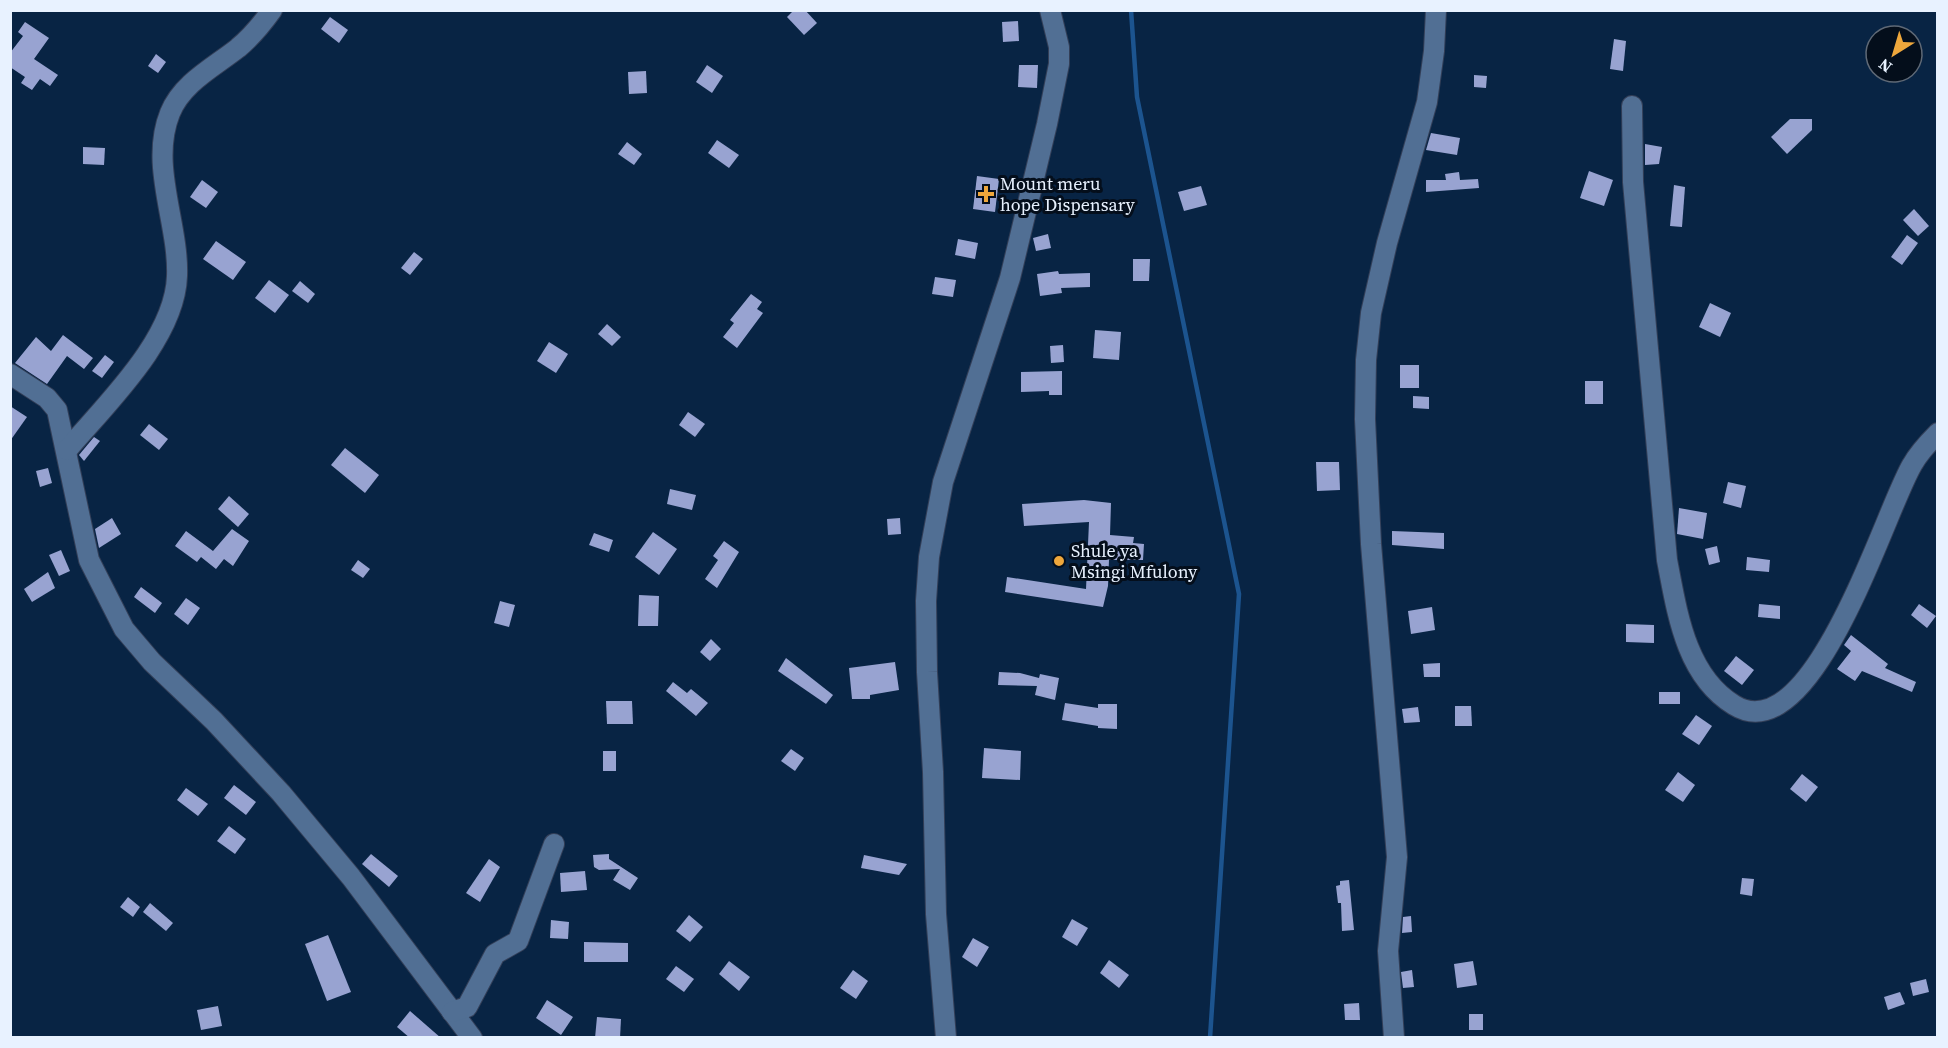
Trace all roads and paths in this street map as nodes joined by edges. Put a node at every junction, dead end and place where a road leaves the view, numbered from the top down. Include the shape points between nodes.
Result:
1 (272, 10) edge
2 (1050, 10) edge
3 (1436, 10) edge
4 (1632, 106) dead end
5 (10, 374) edge
6 (1938, 433) edge
7 (67, 450) junction
8 (554, 844) dead end
9 (452, 1011) junction
10 (1394, 1030) edge
11 (472, 1038) edge
12 (946, 1038) edge
13 (1378, 1038) edge

1 - 7 street via 254,34 195,80 171,110 165,127 164,154 178,275 173,304 151,346
2 - 12 street via 1059,64 1047,124 1010,278 944,482 929,557 927,672 936,914
3 - 10 street via 1427,102 1387,243 1371,313 1366,360 1371,544 1396,857 1388,951
4 - 6 street via 1633,182 1667,560 1677,615 1690,653 1725,700 1757,712 1769,710 1802,681 1839,629 1912,464
5 - 7 street via 53,404 60,416
7 - 9 street via 89,560 124,629 281,793 351,877
8 - 9 street via 518,941 495,954 467,1007
9 - 11 street
10 - 13 street

